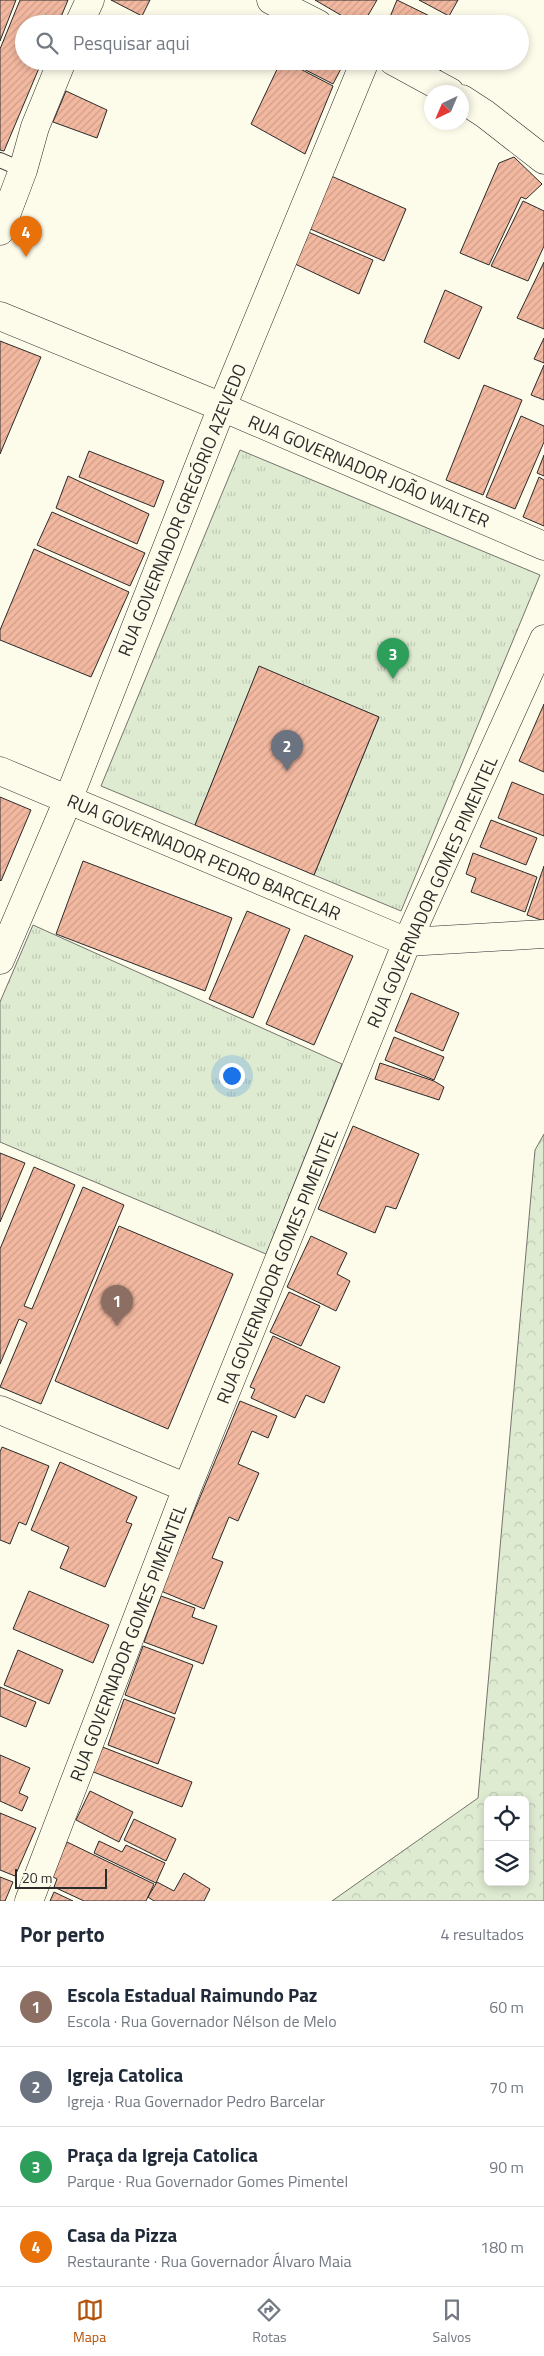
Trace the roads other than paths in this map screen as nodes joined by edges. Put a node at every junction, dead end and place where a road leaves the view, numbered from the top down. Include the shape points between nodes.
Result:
1 (90, 0) edge
2 (271, 0) edge
3 (83, 15) edge
4 (300, 15) edge
5 (58, 70) edge
6 (360, 70) edge
7 (410, 70) edge
8 (437, 85) edge
9 (469, 104) edge
10 (544, 160) edge
11 (12, 165) edge
12 (0, 231) edge
13 (0, 316) edge
14 (222, 407) junction
15 (544, 546) edge
16 (544, 639) edge
17 (0, 771) edge
18 (68, 800) junction
19 (544, 934) edge
20 (407, 942) junction
21 (0, 960) edge
22 (0, 1410) edge
23 (187, 1488) junction
24 (29, 1901) edge

1 - 3 street
2 - 4 street
5 - 11 street via 36,126
6 - 14 street, RUA GOVERNADOR GREGÓRIO AZEVEDO
7 - 8 street
9 - 10 street
11 - 12 street
13 - 14 street, RUA GOVERNADOR JOÃO WALTER
14 - 15 street, RUA GOVERNADOR JOÃO WALTER
14 - 18 street, RUA GOVERNADOR GREGÓRIO AZEVEDO
16 - 20 street, RUA GOVERNADOR GOMES PIMENTEL
17 - 18 street, RUA GOVERNADOR PEDRO BARCELAR
18 - 20 street, RUA GOVERNADOR PEDRO BARCELAR
18 - 21 street, RUA GOVERNADOR GREGÓRIO AZEVEDO
19 - 20 street
20 - 23 street, RUA GOVERNADOR GOMES PIMENTEL
22 - 23 street
23 - 24 street, RUA GOVERNADOR GOMES PIMENTEL

